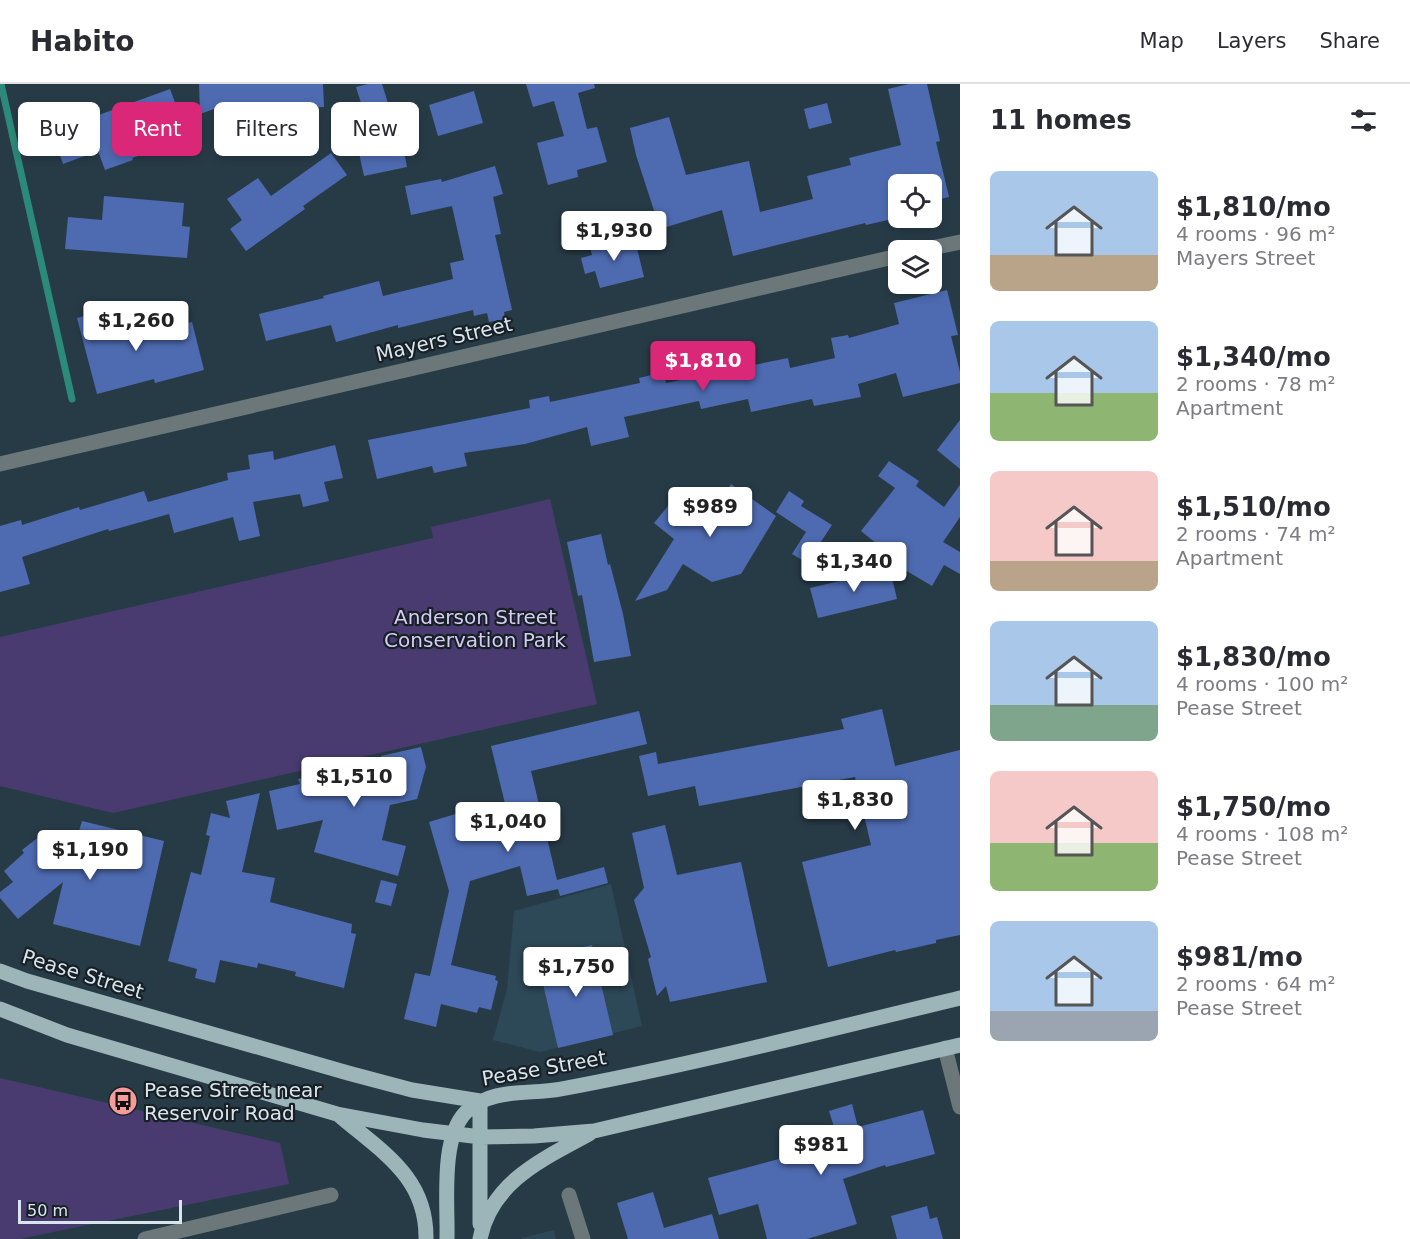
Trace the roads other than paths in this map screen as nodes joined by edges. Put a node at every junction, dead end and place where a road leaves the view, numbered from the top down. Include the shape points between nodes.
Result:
1 (960, 242) edge
2 (942, 246) edge
3 (888, 258) edge
4 (0, 464) edge
5 (0, 971) edge
6 (960, 998) edge
7 (0, 1009) edge
8 (953, 1046) edge
9 (480, 1101) junction
10 (960, 1107) edge
11 (338, 1114) junction
12 (594, 1131) junction
13 (452, 1134) junction
14 (481, 1137) junction
15 (569, 1195) dead end
16 (331, 1196) dead end
17 (144, 1239) edge
18 (426, 1239) edge
19 (447, 1239) edge
20 (480, 1239) edge
21 (583, 1239) edge

1 - 2 street
3 - 4 street, Mayers Street
5 - 9 main road, Pease Street via 348,1073 412,1090
6 - 9 main road, Pease Street via 619,1077 558,1089 495,1095
7 - 11 main road via 67,1035
8 - 10 street
8 - 12 main road
9 - 13 main road via 466,1112
9 - 14 main road
11 - 13 main road
11 - 18 main road via 409,1177 424,1209
12 - 14 main road
12 - 20 main road via 512,1181 488,1214
13 - 14 main road
13 - 19 main road via 448,1150
14 - 20 main road
15 - 21 street
16 - 17 street

